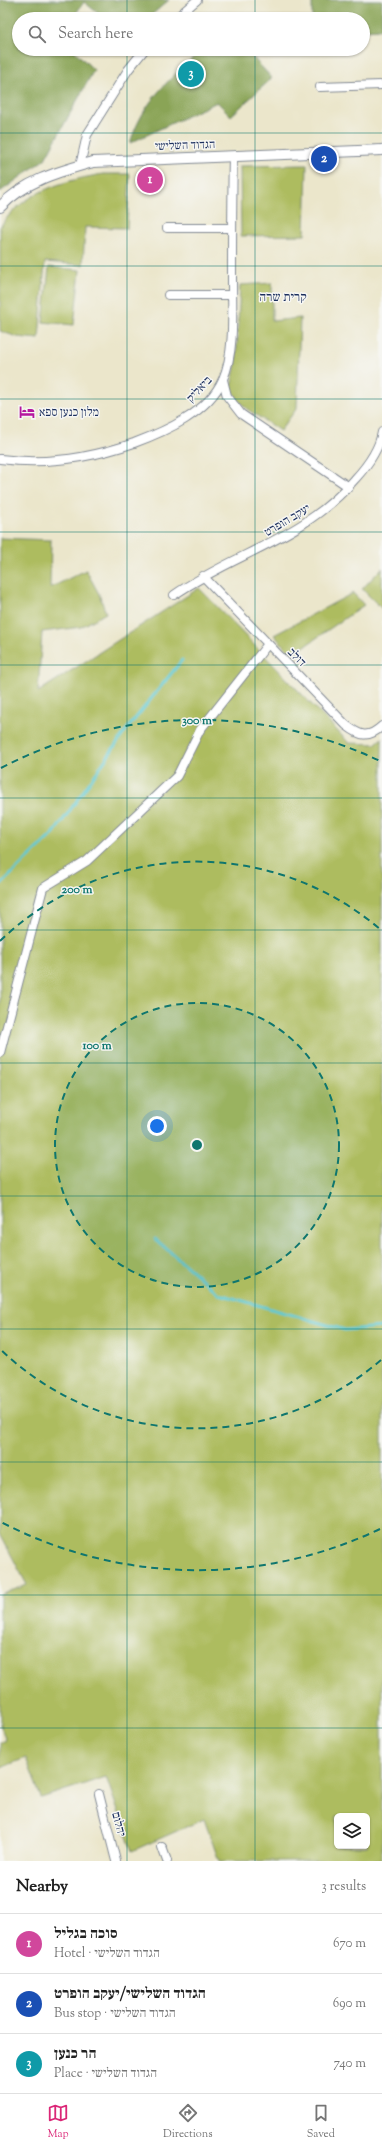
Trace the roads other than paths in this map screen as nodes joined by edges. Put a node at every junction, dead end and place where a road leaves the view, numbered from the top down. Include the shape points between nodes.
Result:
1 (197, 0) edge
2 (183, 12) edge
3 (139, 56) edge
4 (382, 85) edge
5 (320, 87) dead end
6 (382, 150) edge
7 (232, 156) junction
8 (80, 166) junction
9 (0, 207) edge
10 (167, 228) dead end
11 (232, 228) junction
12 (168, 295) dead end
13 (232, 295) junction
14 (223, 380) junction
15 (382, 432) edge
16 (0, 459) edge
17 (349, 487) junction
18 (203, 576) junction
19 (174, 595) dead end
20 (268, 644) junction
21 (382, 726) edge
22 (0, 1053) edge
23 (99, 1794) dead end
24 (162, 1847) dead end
25 (116, 1861) edge
26 (167, 1861) edge

1 - 2 street
3 - 8 street via 87,135
4 - 5 street
6 - 7 street, הגדוד השלישי
7 - 8 street, הגדוד השלישי via 119,160
7 - 11 street, ביאליק
8 - 9 street, הגדוד השלישי via 35,180
10 - 11 street
11 - 13 street, ביאליק
12 - 13 street
13 - 14 street, ביאליק via 228,364
14 - 16 street, ביאליק via 202,406 183,420 133,443 96,455 68,459 18,462
14 - 17 street via 226,396 241,414
15 - 17 street, יעקב הופרט via 374,454
17 - 18 street, יעקב הופרט via 320,514 279,540
18 - 19 street, יעקב הופרט
18 - 20 street, דולב
20 - 21 street, דולב via 346,725 358,734 368,735
20 - 22 street via 200,730 177,776 87,861 43,888
23 - 25 street, יהלום
24 - 26 street

